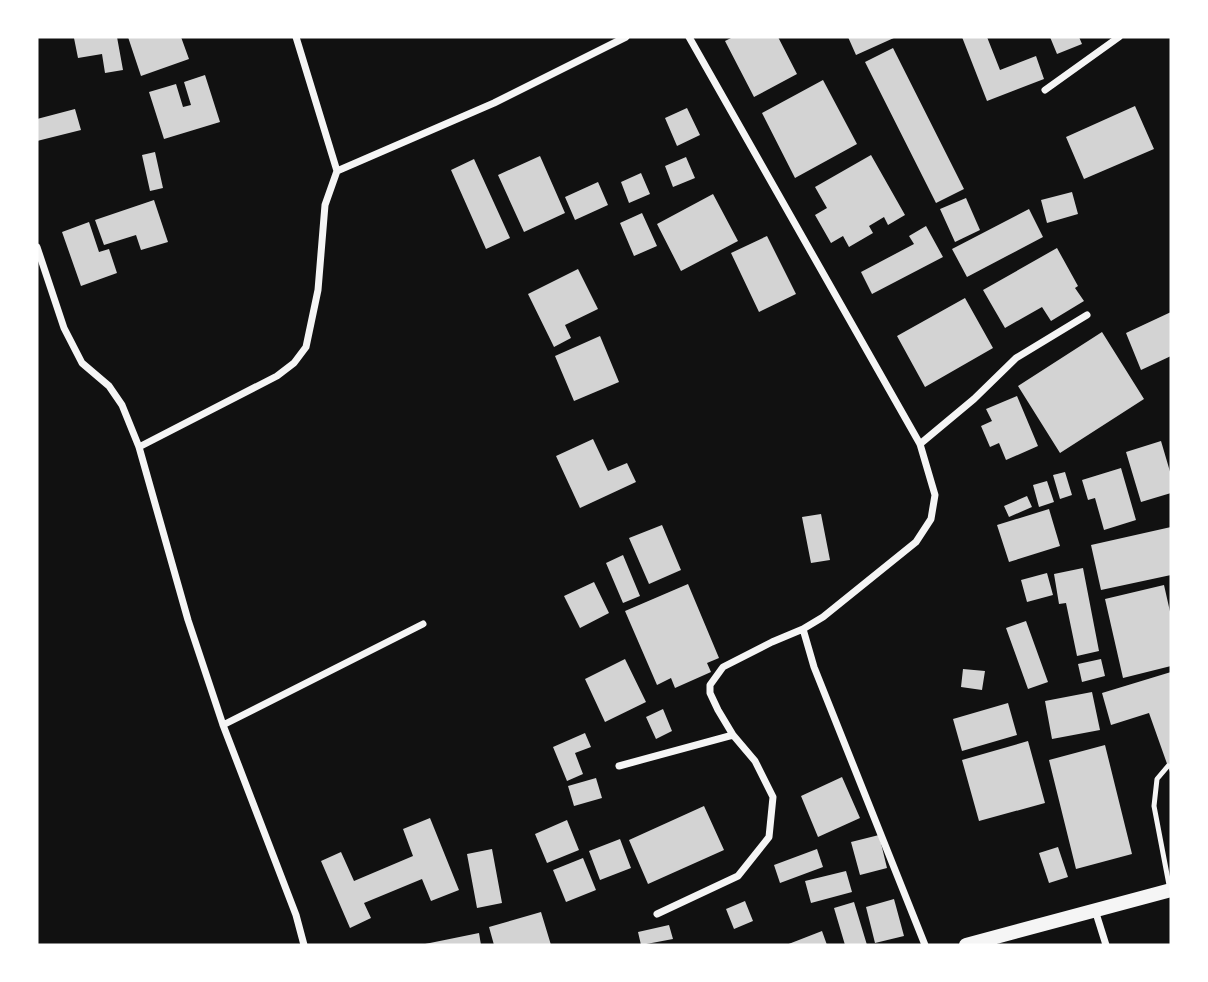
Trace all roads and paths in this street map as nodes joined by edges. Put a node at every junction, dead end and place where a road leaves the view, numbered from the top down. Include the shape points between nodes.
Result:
1 (296, 37) edge
2 (626, 37) edge
3 (690, 37) edge
4 (1119, 37) edge
5 (1045, 90) dead end
6 (337, 171) junction
7 (37, 247) edge
8 (1087, 315) dead end
9 (920, 444) junction
10 (139, 447) junction
11 (423, 624) dead end
12 (803, 629) junction
13 (223, 725) junction
14 (733, 735) junction
15 (619, 766) dead end
16 (1168, 766) dead end
17 (1171, 890) edge
18 (1096, 910) junction
19 (657, 914) dead end
20 (304, 945) edge
21 (925, 945) edge
22 (965, 945) edge
23 (1106, 945) edge

1 - 6 street
2 - 6 street via 494,103
3 - 9 street
4 - 5 street
6 - 10 street via 325,205 318,290 306,346 294,363
7 - 10 street via 64,328 82,363 109,386 122,405
8 - 9 street via 1016,358
9 - 12 street via 935,495 931,519 916,542
10 - 13 street
11 - 13 street
12 - 14 street via 723,667 710,685
12 - 21 street
13 - 20 street
14 - 15 street
14 - 19 street via 755,761 773,797 769,837 738,876
16 - 17 lane via 1157,779 1154,806
17 - 18 main road
18 - 22 main road
18 - 23 street

